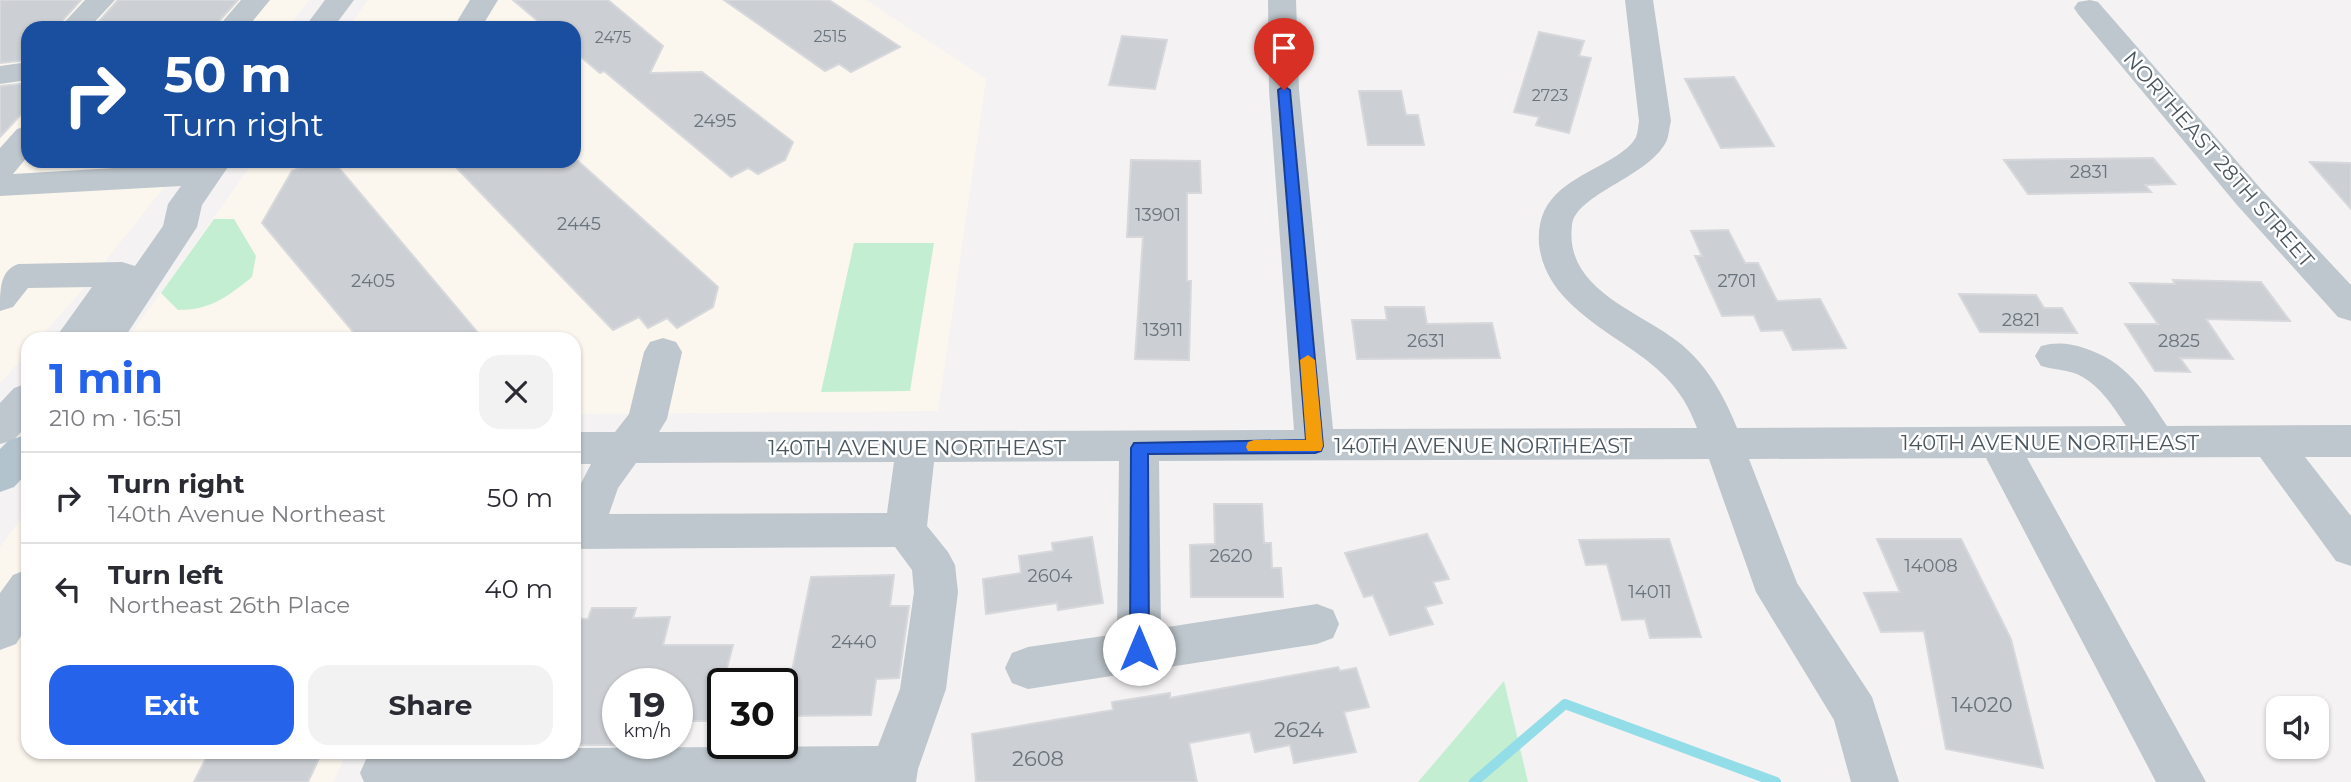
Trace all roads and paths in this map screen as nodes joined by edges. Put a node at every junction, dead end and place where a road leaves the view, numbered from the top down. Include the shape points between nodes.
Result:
1 (101, 0) edge
2 (256, 0) edge
3 (340, 0) edge
4 (484, 0) edge
5 (1282, 0) edge
6 (1639, 0) edge
7 (2088, 8) dead end
8 (80, 21) edge
9 (236, 21) edge
10 (324, 21) edge
11 (471, 21) edge
12 (21, 72) edge
13 (0, 75) edge
14 (21, 144) edge
15 (0, 167) edge
16 (211, 168) edge
17 (104, 171) edge
18 (0, 185) edge
19 (185, 204) junction
20 (122, 274) junction
21 (0, 298) edge
22 (2351, 308) edge
23 (78, 332) edge
24 (108, 332) edge
25 (663, 352) dead end
26 (2054, 356) dead end
27 (21, 423) edge
28 (2351, 441) edge
29 (2156, 442) junction
30 (2270, 442) junction
31 (1998, 443) junction
32 (1723, 444) junction
33 (916, 446) junction
34 (1315, 446) junction
35 (581, 448) edge
36 (625, 448) junction
37 (1139, 448) junction
38 (13, 451) edge
39 (581, 525) edge
40 (905, 530) junction
41 (581, 532) edge
42 (2351, 548) edge
43 (21, 598) edge
44 (1317, 624) dead end
45 (0, 630) edge
46 (1139, 649) junction
47 (1028, 668) dead end
48 (386, 769) edge
49 (893, 776) edge
50 (1875, 782) edge
51 (2182, 782) edge

1 - 8 street
2 - 9 street
3 - 10 street
4 - 11 street
5 - 34 street via 1284,90
6 - 32 street via 1655,121 1651,140 1633,160 1568,199 1555,224 1558,258 1571,283 1594,306 1664,351 1685,372 1709,406
7 - 22 street, NORTHEAST 28TH STREET via 2249,197
12 - 13 street
14 - 15 street
16 - 17 street via 170,175
16 - 19 street
17 - 18 street
19 - 20 street
19 - 24 street via 180,227
20 - 21 street via 18,276
20 - 23 street
25 - 36 street via 647,419
26 - 29 street via 2076,357 2103,371 2122,390
27 - 38 street
28 - 30 street, 140TH AVENUE NORTHEAST
29 - 30 street, 140TH AVENUE NORTHEAST
29 - 31 street, 140TH AVENUE NORTHEAST
30 - 42 street
31 - 32 street, 140TH AVENUE NORTHEAST
31 - 51 street
32 - 34 street, 140TH AVENUE NORTHEAST
32 - 50 street via 1778,592 1855,712
33 - 36 street, 140TH AVENUE NORTHEAST
33 - 37 street, 140TH AVENUE NORTHEAST
33 - 40 street
34 - 37 street, 140TH AVENUE NORTHEAST
35 - 36 street, 140TH AVENUE NORTHEAST
36 - 39 street via 600,482
37 - 46 street
40 - 41 street
40 - 49 street via 933,565 936,592 923,689
43 - 45 street
44 - 46 street
46 - 47 street
48 - 49 street

